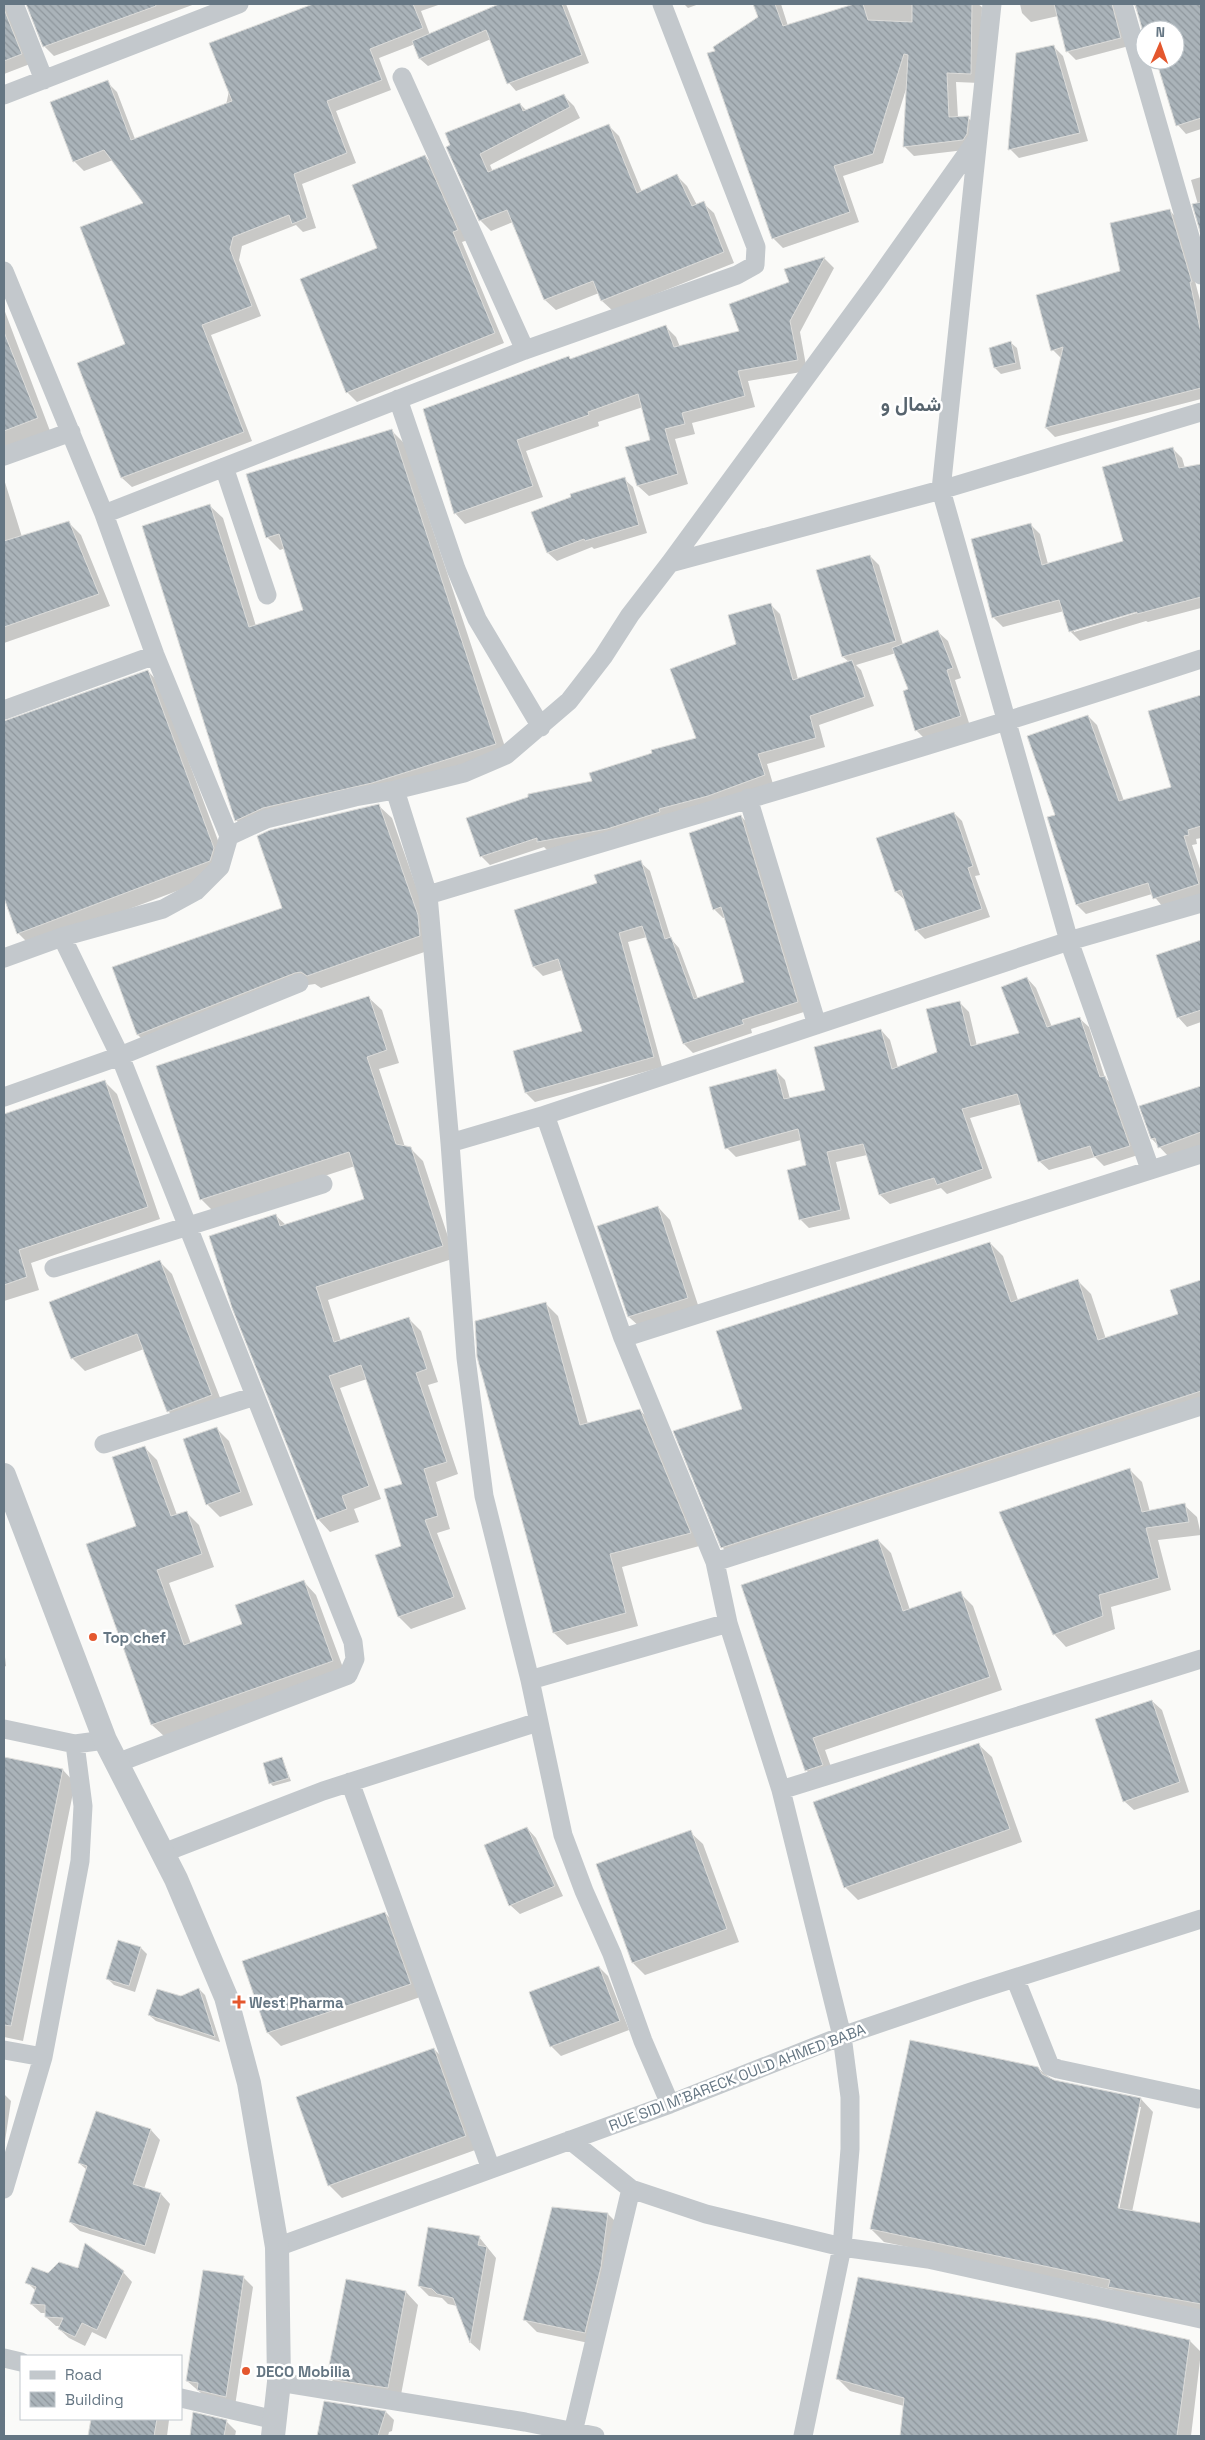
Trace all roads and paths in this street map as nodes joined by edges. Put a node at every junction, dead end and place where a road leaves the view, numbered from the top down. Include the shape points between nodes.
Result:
1 (14, 4) edge
2 (238, 4) edge
3 (662, 4) edge
4 (992, 4) edge
5 (1124, 4) edge
6 (402, 77) dead end
7 (44, 80) junction
8 (4, 96) edge
9 (978, 137) junction
10 (4, 271) edge
11 (1201, 274) edge
12 (526, 350) junction
13 (398, 399) junction
14 (1201, 412) edge
15 (71, 432) junction
16 (4, 456) edge
17 (224, 467) junction
18 (941, 490) junction
19 (104, 514) junction
20 (670, 563) junction
21 (267, 595) dead end
22 (155, 655) junction
23 (1201, 660) edge
24 (4, 710) edge
25 (1006, 723) junction
26 (540, 727) junction
27 (395, 790) junction
28 (748, 798) junction
29 (229, 836) junction
30 (428, 895) junction
31 (1201, 903) edge
32 (62, 938) junction
33 (1069, 941) junction
34 (4, 958) edge
35 (299, 983) dead end
36 (817, 1025) junction
37 (120, 1056) junction
38 (4, 1097) edge
39 (545, 1115) junction
40 (450, 1143) junction
41 (1200, 1157) edge
42 (1150, 1170) junction
43 (323, 1184) dead end
44 (188, 1228) junction
45 (54, 1268) dead end
46 (623, 1338) junction
47 (255, 1396) junction
48 (1201, 1406) edge
49 (104, 1444) dead end
50 (4, 1475) edge
51 (715, 1562) junction
52 (728, 1623) junction
53 (1201, 1659) edge
54 (530, 1680) junction
55 (538, 1722) junction
56 (4, 1729) edge
57 (105, 1740) junction
58 (75, 1744) junction
59 (117, 1763) junction
60 (350, 1782) junction
61 (781, 1790) junction
62 (163, 1853) junction
63 (1201, 1919) edge
64 (1016, 1978) junction
65 (842, 2036) junction
66 (4, 2050) edge
67 (43, 2057) junction
68 (1198, 2098) dead end
69 (670, 2104) junction
70 (570, 2140) junction
71 (491, 2169) junction
72 (4, 2189) edge
73 (631, 2189) junction
74 (277, 2247) junction
75 (842, 2247) junction
76 (1201, 2319) edge
77 (4, 2358) edge
78 (20, 2362) edge
79 (279, 2382) junction
80 (182, 2398) edge
81 (274, 2428) edge
82 (573, 2432) junction
83 (596, 2436) edge
84 (803, 2436) edge

1 - 7 street
2 - 7 street
3 - 12 street via 756,247 755,264 737,275
4 - 9 street
5 - 11 street
6 - 12 street
7 - 8 street
9 - 18 street
9 - 20 street
10 - 15 street
12 - 13 street
13 - 17 street
13 - 26 street via 456,569 474,610
14 - 18 street
15 - 16 street
15 - 19 street
17 - 19 street
17 - 21 street
18 - 20 street
18 - 25 street
19 - 22 street
20 - 26 street via 569,701
22 - 24 street
22 - 29 street
23 - 25 street
25 - 28 street
25 - 33 street
26 - 27 street via 506,755 464,773
27 - 29 street via 266,819
27 - 30 street
28 - 30 street
28 - 36 street
29 - 32 street via 220,867 196,891 162,909
30 - 40 street
31 - 33 street
32 - 34 street
32 - 37 street
33 - 36 street
33 - 42 street
35 - 37 street
36 - 39 street
37 - 38 street
37 - 44 street
39 - 40 street
39 - 46 street
40 - 54 street via 466,1358 484,1496
41 - 42 street
42 - 46 street
43 - 44 street
44 - 45 street
44 - 47 street
46 - 51 street
47 - 49 street
47 - 59 street via 353,1642 355,1659 348,1675
48 - 51 street
50 - 57 street
51 - 52 street
52 - 54 street
52 - 61 street
53 - 61 street
54 - 55 street
55 - 60 street
55 - 69 street via 563,1835
56 - 58 street
57 - 58 street
57 - 59 street
58 - 67 street via 83,1806 80,1862
59 - 62 street
60 - 62 street
60 - 71 street
61 - 65 street
62 - 74 street via 226,1997 249,2082
63 - 64 street, RUE SIDI M'BARECK OULD AHMED BABA
64 - 65 street, RUE SIDI M'BARECK OULD AHMED BABA
64 - 68 street via 1050,2066
65 - 69 street, RUE SIDI M'BARECK OULD AHMED BABA
65 - 75 street via 850,2097 850,2149
66 - 67 street
67 - 72 street
69 - 70 street, RUE SIDI M'BARECK OULD AHMED BABA
70 - 71 street, RUE SIDI M'BARECK OULD AHMED BABA
70 - 73 street
71 - 74 street, RUE SIDI M'BARECK OULD AHMED BABA
73 - 75 street via 706,2214
73 - 82 street
74 - 79 street
75 - 76 street via 928,2259
75 - 84 street
77 - 78 street
79 - 81 street
79 - 82 street
80 - 81 street
82 - 83 street

